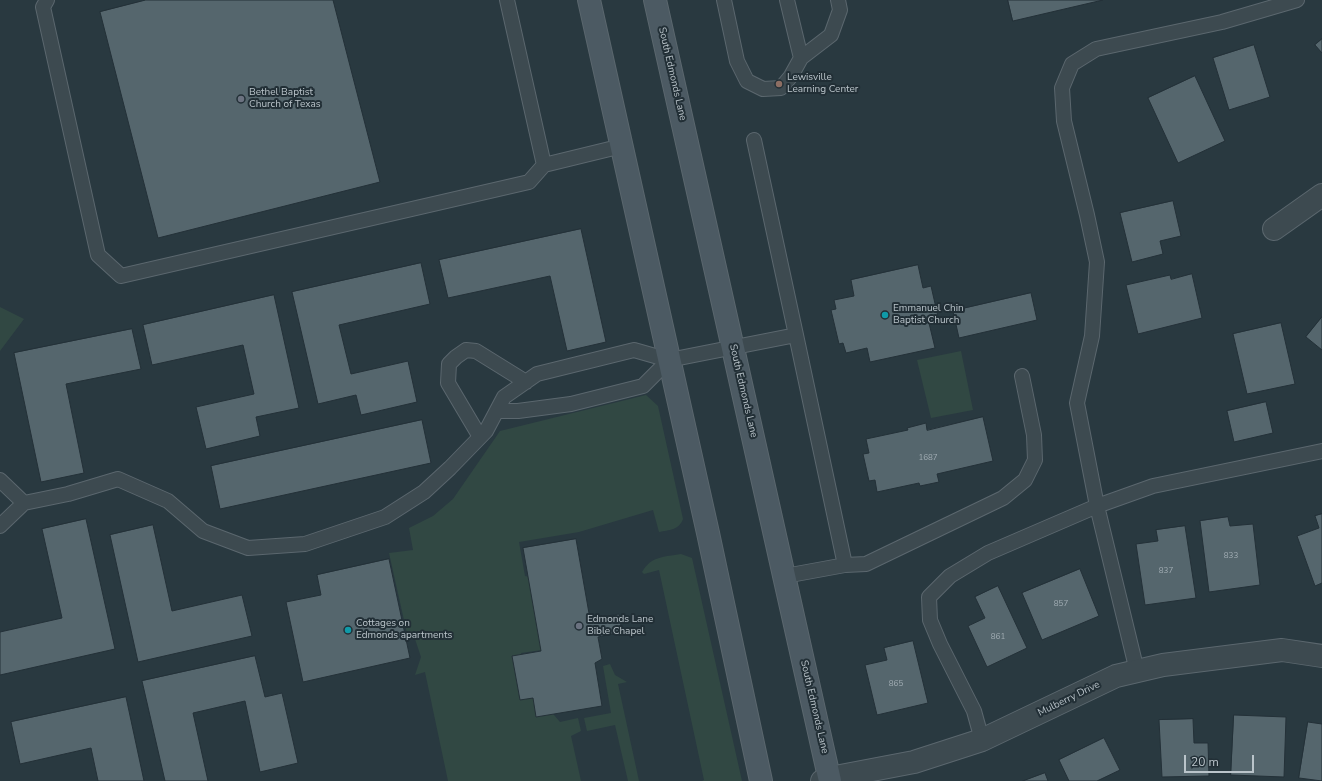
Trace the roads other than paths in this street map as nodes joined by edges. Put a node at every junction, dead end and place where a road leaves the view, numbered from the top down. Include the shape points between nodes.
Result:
1 (47, 0) edge
2 (507, 0) edge
3 (589, 0) edge
4 (655, 0) edge
5 (724, 0) edge
6 (787, 0) edge
7 (838, 0) edge
8 (1297, 0) edge
9 (801, 58) junction
10 (754, 140) dead end
11 (622, 146) junction
12 (544, 165) junction
13 (1322, 195) edge
14 (1274, 229) dead end
15 (796, 335) junction
16 (733, 347) junction
17 (669, 360) junction
18 (1022, 376) dead end
19 (526, 382) junction
20 (497, 411) junction
21 (480, 436) junction
22 (1322, 451) edge
23 (0, 480) edge
24 (24, 503) junction
25 (1097, 506) junction
26 (0, 526) edge
27 (846, 565) junction
28 (784, 576) junction
29 (1322, 656) edge
30 (1137, 671) junction
31 (982, 740) junction
32 (828, 780) edge
33 (761, 781) edge

1 - 12 lane via 43,7 98,255 121,276 529,182
2 - 12 lane
3 - 11 main road
4 - 16 main road, South Edmonds Lane
5 - 9 lane via 737,61 747,81 763,89 781,88
6 - 9 lane
7 - 9 lane via 840,10 831,35
8 - 25 lane via 1222,22 1096,49 1072,64 1062,88 1064,121 1096,262 1092,336 1077,403
10 - 15 lane
11 - 12 lane
11 - 17 main road
13 - 14 street
15 - 16 lane
15 - 27 lane
16 - 17 lane
16 - 28 main road, South Edmonds Lane
17 - 19 lane via 634,350 537,374
17 - 20 lane via 643,386 571,404
17 - 33 main road
18 - 27 lane via 1034,435 1035,460 1025,480 1003,498 866,564
19 - 20 lane via 504,397
19 - 21 lane via 476,351 466,350 449,364 448,383
20 - 21 lane via 486,431
21 - 24 lane via 424,492 384,517 304,544 248,548 203,531 168,500 118,478 68,494
22 - 25 lane via 1153,486
23 - 24 lane
24 - 26 lane
25 - 30 lane
25 - 31 lane via 988,554 950,576 929,597 930,620 974,711
27 - 28 lane
28 - 32 main road, South Edmonds Lane
29 - 30 street, Mulberry Drive via 1282,650 1163,665
30 - 31 street, Mulberry Drive via 1116,676
31 - 32 street, Mulberry Drive via 914,762

